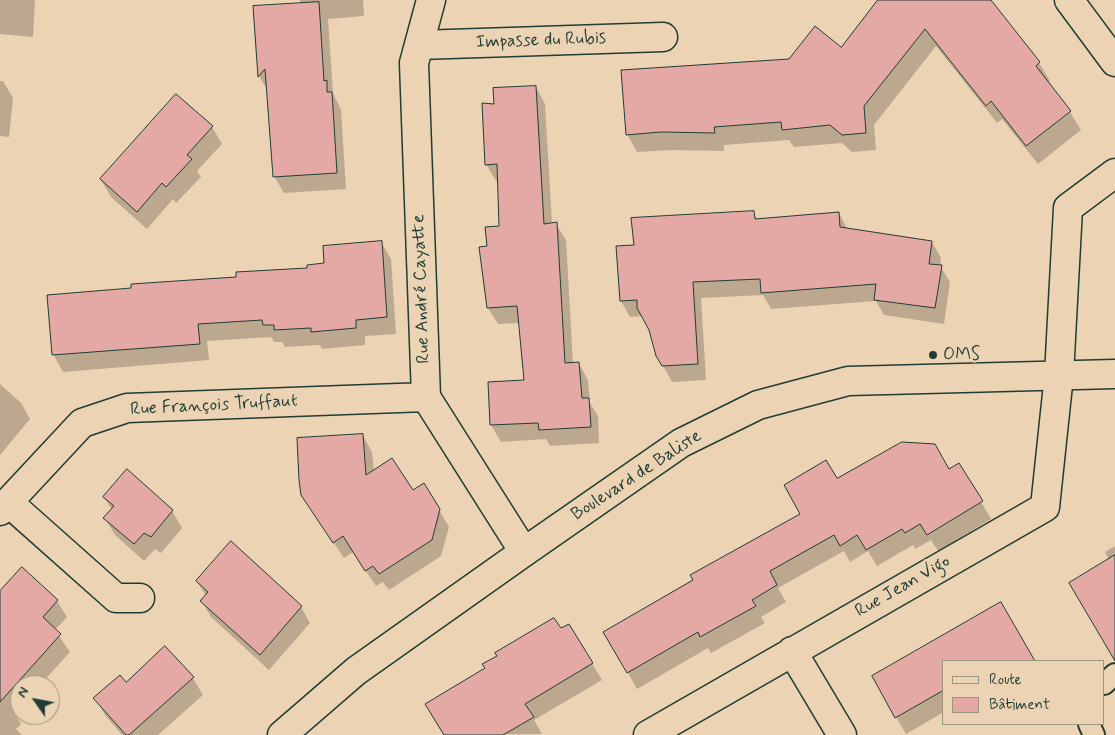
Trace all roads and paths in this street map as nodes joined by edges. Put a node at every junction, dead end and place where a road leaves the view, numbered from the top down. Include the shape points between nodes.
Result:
1 (431, 0) edge
2 (1069, 0) edge
3 (663, 37) dead end
4 (419, 45) junction
5 (1115, 62) edge
6 (1115, 173) edge
7 (1115, 374) edge
8 (1058, 375) junction
9 (426, 397) junction
10 (4, 506) edge
11 (524, 552) junction
12 (140, 598) dead end
13 (792, 651) junction
14 (1115, 674) edge
15 (1105, 683) edge
16 (282, 735) edge
17 (648, 735) edge
18 (842, 735) edge

1 - 4 street, Rue André Cayatte
2 - 5 street
3 - 4 street, Impasse du Rubis
4 - 9 street, Rue André Cayatte via 414,63
6 - 8 street via 1068,208
7 - 8 street, Boulevard de Baliste
8 - 11 street, Boulevard de Baliste via 848,381 758,405 682,443
8 - 13 street, Rue Jean Vigo via 1045,507
9 - 10 street, Rue François Truffaut via 127,408 82,423
9 - 11 street
10 - 12 street, Rue François Truffaut via 116,598
11 - 16 street, Boulevard de Baliste via 356,671
13 - 17 street, Rue Jean Vigo
13 - 18 street
14 - 15 lane

